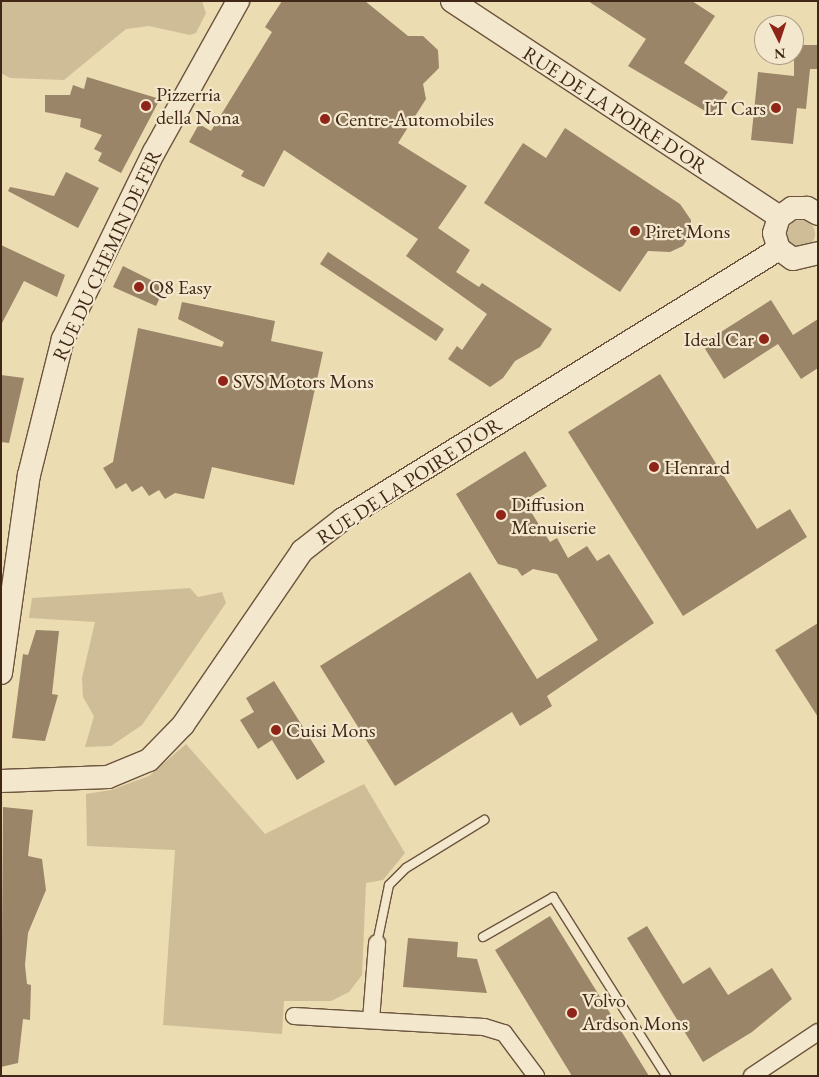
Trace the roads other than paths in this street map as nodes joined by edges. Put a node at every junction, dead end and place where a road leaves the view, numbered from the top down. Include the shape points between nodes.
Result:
1 (238, 1) edge
2 (452, 1) edge
3 (818, 214) edge
4 (779, 218) junction
5 (779, 249) junction
6 (818, 253) edge
7 (1, 673) edge
8 (1, 768) edge
9 (44, 778) junction
10 (1, 781) edge
11 (484, 820) dead end
12 (482, 937) dead end
13 (377, 943) joint
14 (294, 1016) dead end
15 (371, 1020) junction
16 (818, 1032) edge
17 (536, 1076) edge
18 (666, 1076) edge
19 (752, 1076) edge

1 - 7 street, RUE DU CHEMIN DE FER via 154,152 63,339 29,475
2 - 4 street, RUE DE LA POIRE D'OR
3 - 4 street via 800,207
4 - 5 street via 774,233
5 - 6 street via 801,260
5 - 9 street, RUE DE LA POIRE D'OR via 343,519 302,551 160,752 108,777
8 - 9 street
9 - 10 street
11 - 13 lane via 406,868 389,885
12 - 18 lane via 552,897
13 - 15 street
14 - 15 street
15 - 17 street via 484,1027 504,1033
16 - 19 street

